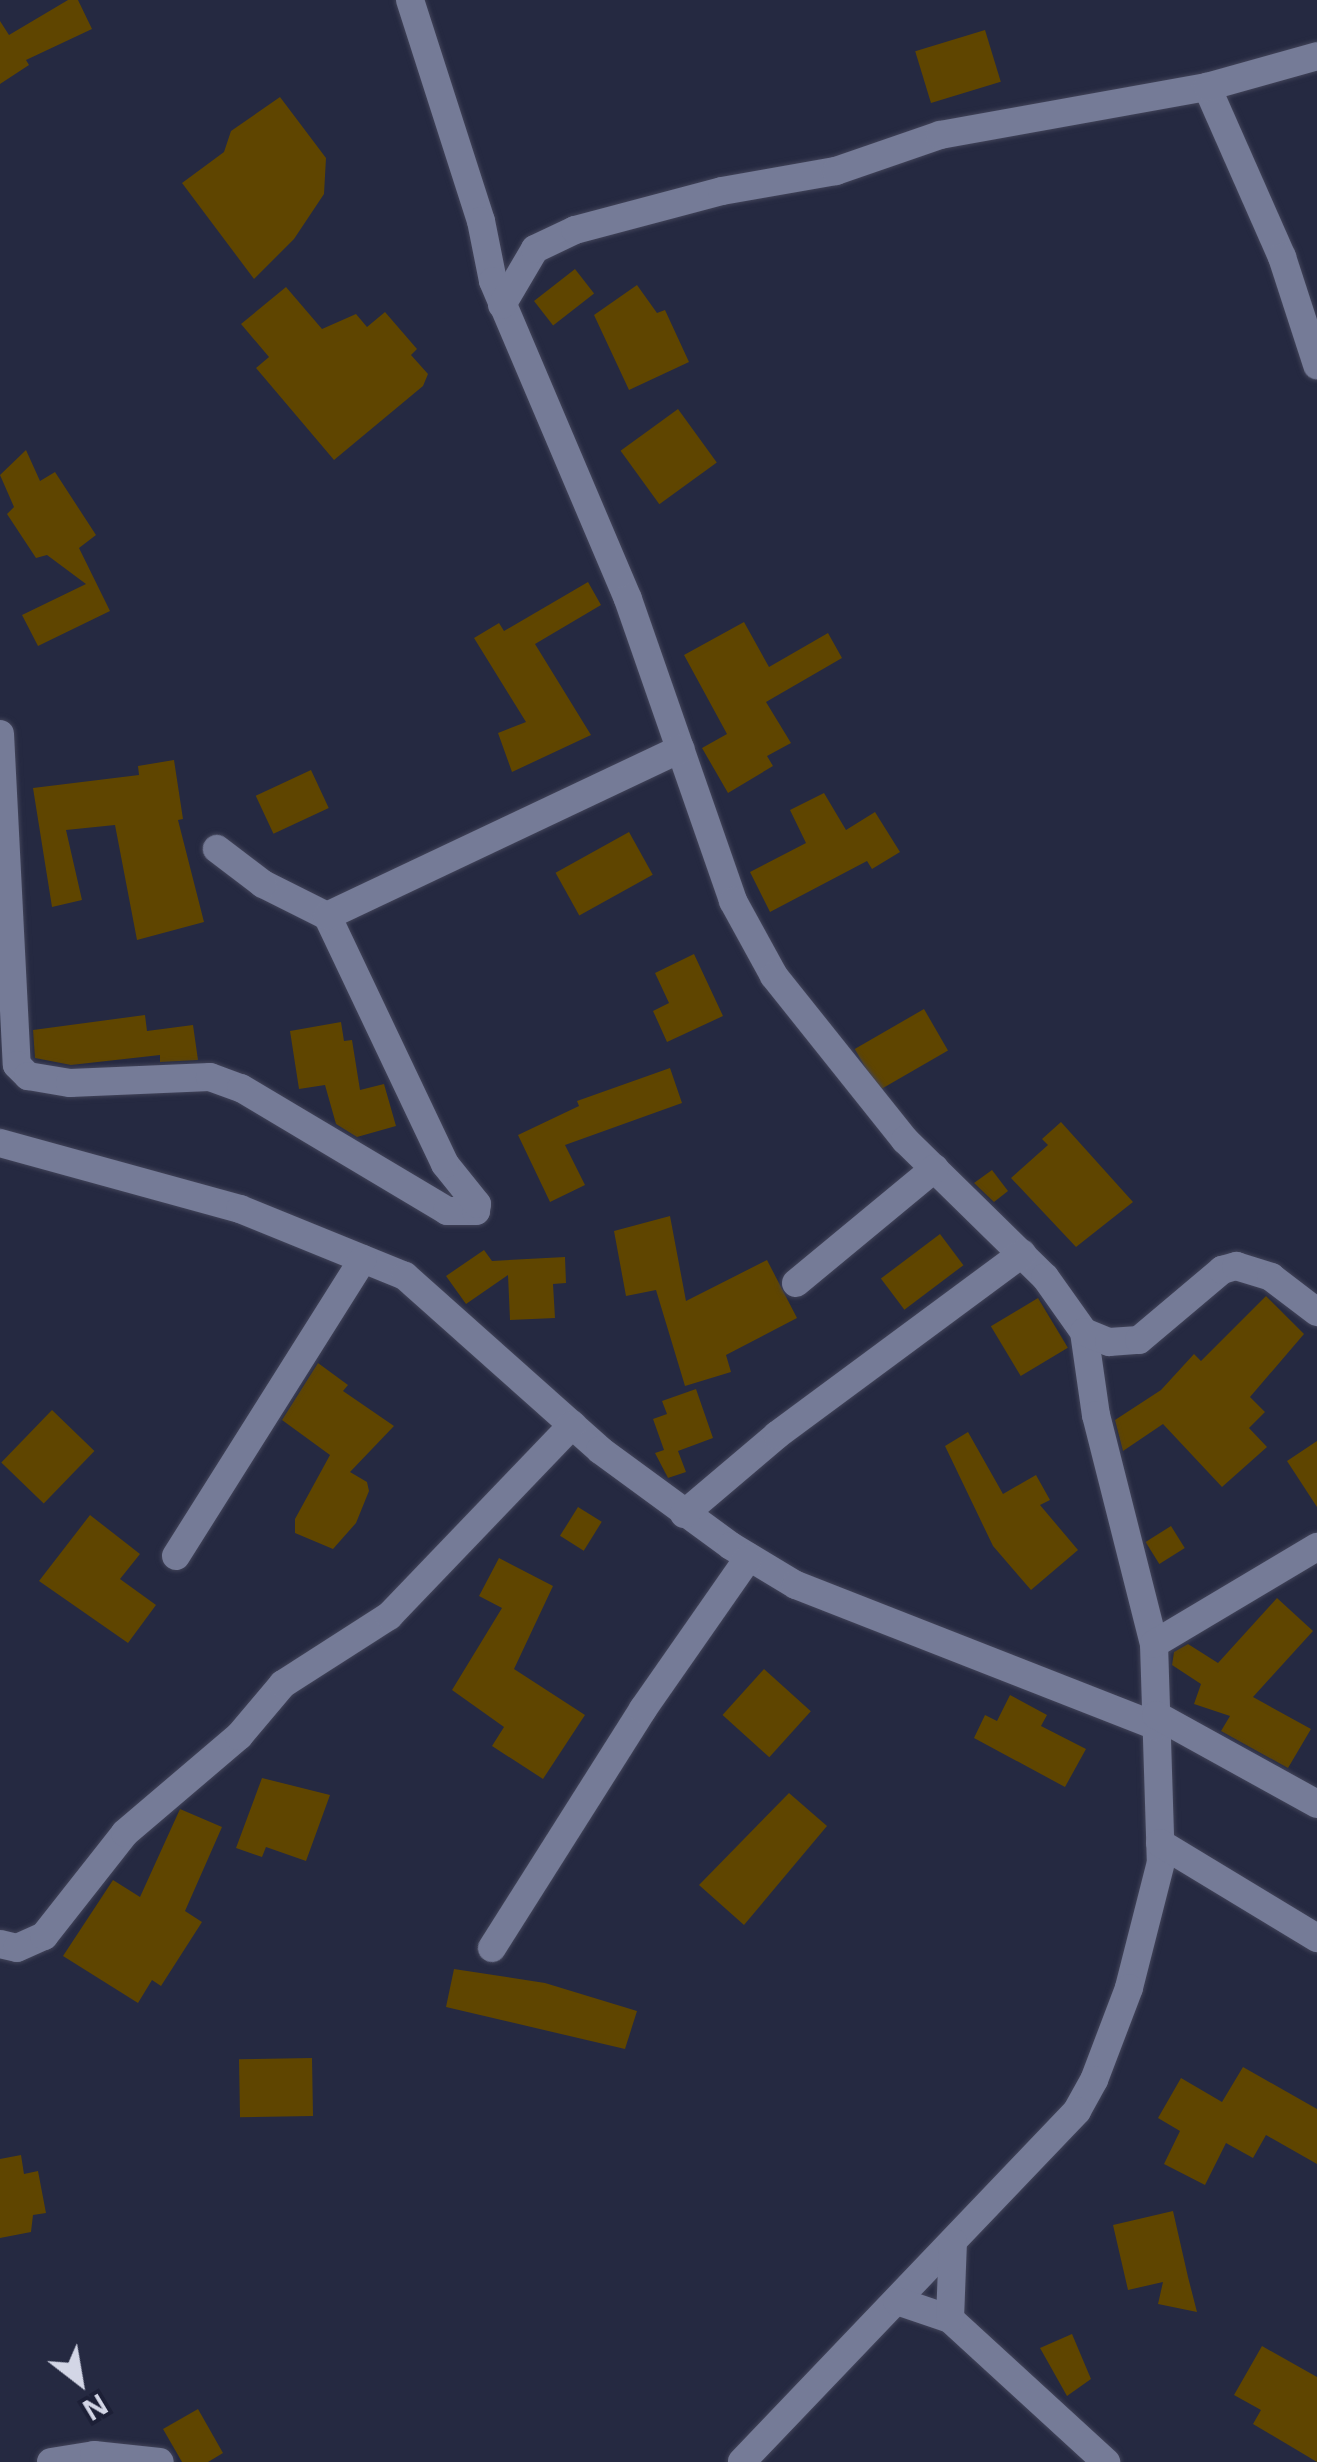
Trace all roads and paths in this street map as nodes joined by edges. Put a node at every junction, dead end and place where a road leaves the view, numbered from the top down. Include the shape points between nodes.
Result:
1 (410, 0) edge
2 (1317, 56) edge
3 (1207, 87) junction
4 (502, 305) junction
5 (1317, 365) edge
6 (0, 734) edge
7 (681, 750) junction
8 (217, 849) dead end
9 (327, 916) junction
10 (0, 1143) edge
11 (935, 1168) junction
12 (1022, 1254) junction
13 (363, 1259) junction
14 (796, 1283) dead end
15 (1317, 1312) edge
16 (1084, 1332) junction
17 (572, 1425) junction
18 (684, 1514) junction
19 (1317, 1547) edge
20 (176, 1556) dead end
21 (749, 1557) junction
22 (1154, 1644) junction
23 (1156, 1721) junction
24 (1317, 1804) edge
25 (1160, 1843) junction
26 (1317, 1938) edge
27 (0, 1944) edge
28 (492, 1948) dead end
29 (952, 2242) junction
30 (897, 2301) junction
31 (950, 2318) junction
32 (51, 2462) edge
33 (160, 2462) edge
34 (742, 2462) edge
35 (1106, 2462) edge

1 - 4 street
2 - 3 street
3 - 4 street via 940,135 836,171 722,191 575,230 534,248
3 - 5 street via 1282,257
4 - 7 street via 628,599
6 - 9 street via 18,1066 28,1076 70,1082 210,1076 241,1088 396,1184 466,1216 477,1204 445,1164
7 - 9 street
7 - 11 street via 733,901 774,976
8 - 9 street via 262,884
10 - 13 street via 240,1209
11 - 12 street
11 - 14 street
12 - 16 street
12 - 18 street via 777,1435
13 - 17 street via 424,1288
13 - 20 street
15 - 16 street via 1271,1278 1236,1266 1139,1340 1110,1342
16 - 22 street via 1096,1415
17 - 18 street
17 - 27 street via 388,1616 283,1684 238,1736 126,1834 44,1936 18,1948
18 - 21 street
19 - 22 street
21 - 23 street via 796,1585
21 - 28 street via 642,1709
22 - 23 street
23 - 24 street
23 - 25 street
25 - 26 street
25 - 29 street via 1146,1931 1094,2080 1077,2111
29 - 30 street
29 - 31 street
30 - 31 street
30 - 34 street
31 - 35 street
32 - 33 street via 94,2455

